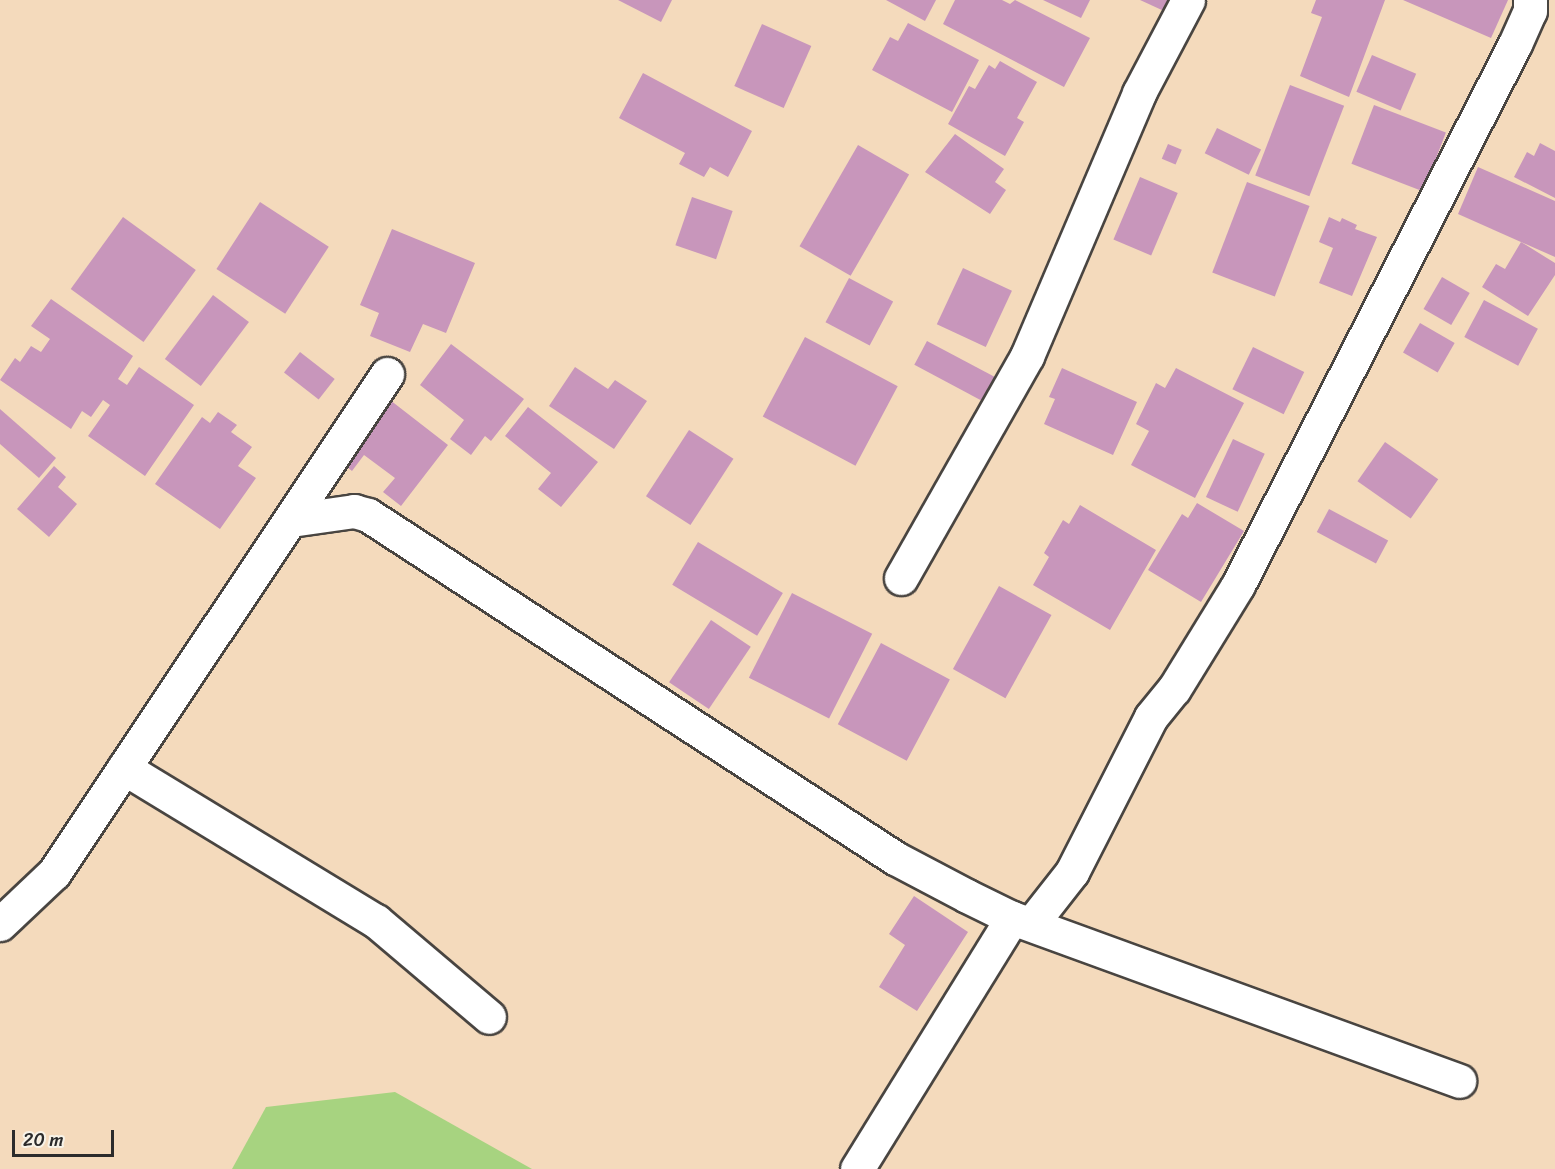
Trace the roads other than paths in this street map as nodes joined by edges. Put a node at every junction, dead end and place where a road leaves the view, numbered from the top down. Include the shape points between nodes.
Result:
1 (1188, 0) edge
2 (1530, 0) edge
3 (387, 374) dead end
4 (291, 520) junction
5 (901, 578) dead end
6 (124, 768) junction
7 (1022, 920) junction
8 (0, 924) edge
9 (489, 1017) dead end
10 (1459, 1081) dead end
11 (857, 1169) edge

1 - 5 street via 1138,93 1027,356
2 - 7 street via 1530,11 1515,44 1238,585 1174,689 1151,717 1072,872
3 - 4 street
4 - 6 street
4 - 7 street via 347,511 368,515 895,858
6 - 8 street via 54,873
6 - 9 street via 376,921
7 - 10 street
7 - 11 street

